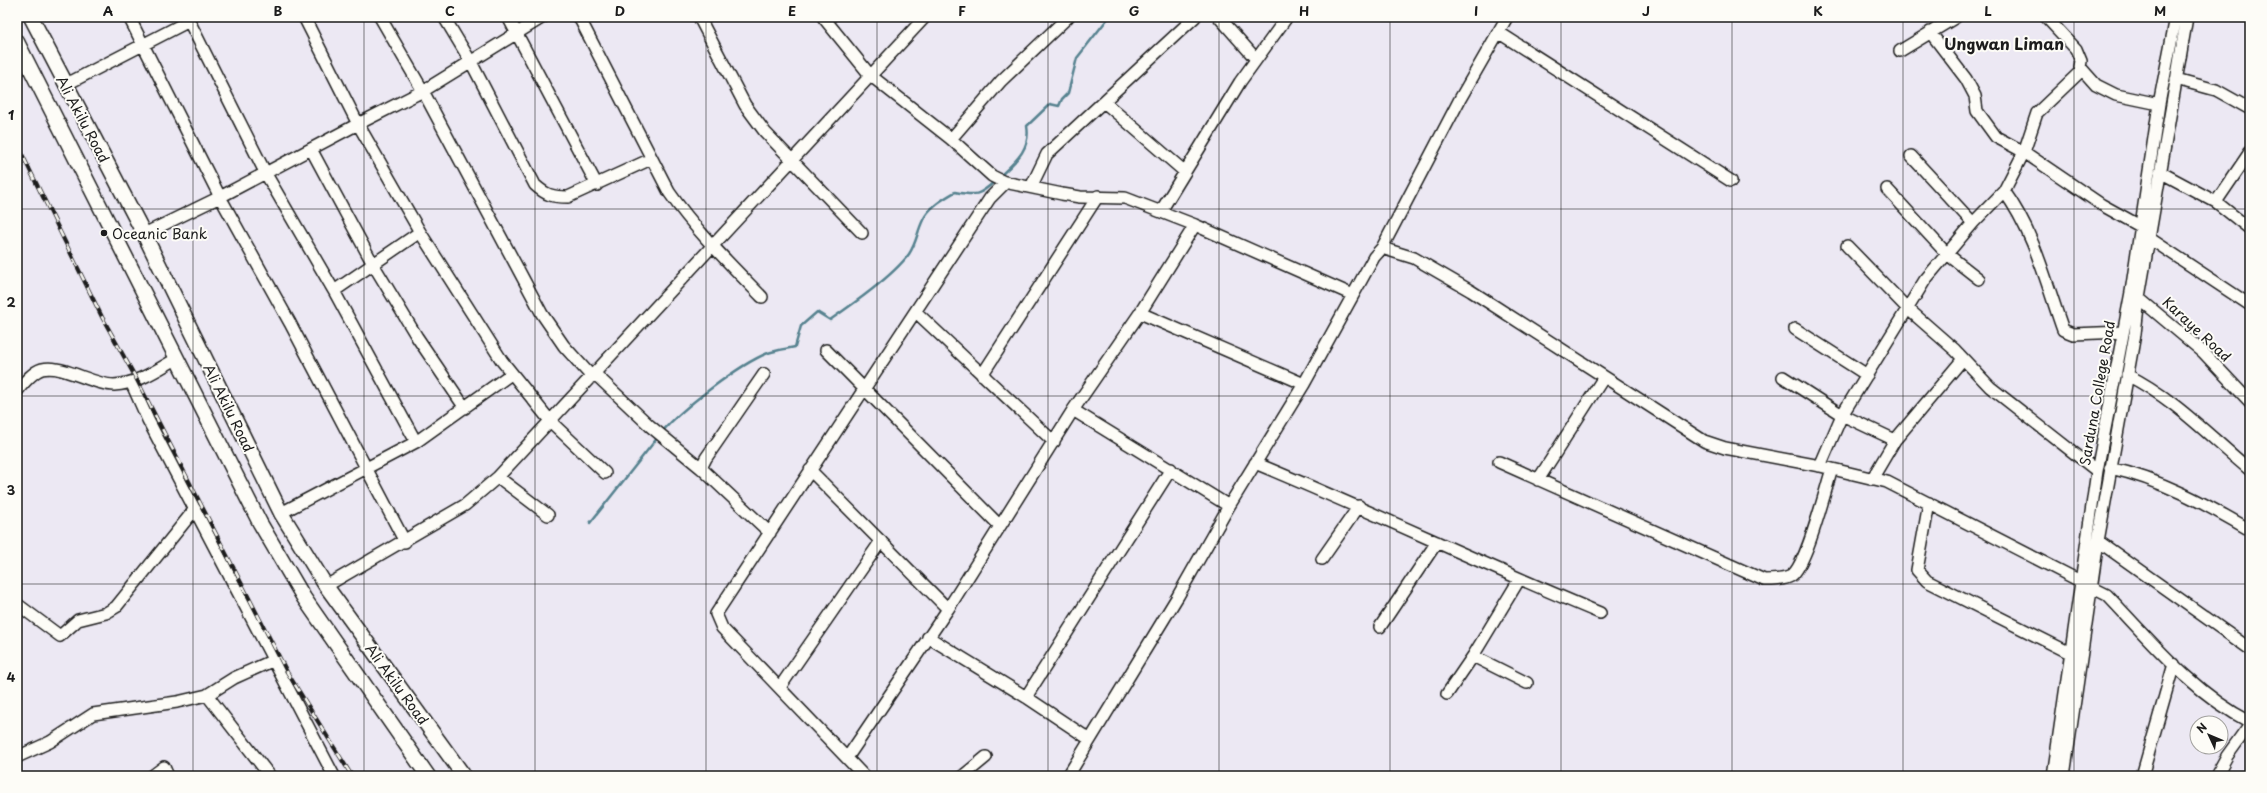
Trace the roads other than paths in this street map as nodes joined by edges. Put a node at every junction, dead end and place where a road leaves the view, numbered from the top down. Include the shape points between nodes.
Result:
1 (31, 17) edge
2 (129, 17) edge
3 (304, 17) edge
4 (380, 17) edge
5 (444, 17) edge
6 (508, 17) edge
7 (543, 17) edge
8 (579, 17) edge
9 (699, 17) edge
10 (823, 17) edge
11 (925, 17) edge
12 (1068, 17) edge
13 (1195, 17) edge
14 (1219, 17) edge
15 (1287, 17) edge
16 (1507, 17) edge
17 (1956, 17) edge
18 (2046, 17) edge
19 (2176, 17) edge
20 (2187, 17) edge
21 (188, 19) edge
22 (1498, 32) junction
23 (1930, 32) junction
24 (517, 34) junction
25 (17, 42) edge
26 (143, 44) junction
27 (1900, 51) dead end
28 (1256, 59) junction
29 (471, 62) junction
30 (2082, 70) junction
31 (870, 75) junction
32 (2176, 79) junction
33 (65, 85) junction
34 (423, 92) junction
35 (1104, 102) junction
36 (2159, 104) junction
37 (2250, 109) edge
38 (358, 124) junction
39 (951, 139) junction
40 (311, 149) junction
41 (2024, 152) junction
42 (2250, 152) edge
43 (1911, 156) dead end
44 (651, 159) junction
45 (793, 160) junction
46 (1185, 172) junction
47 (2160, 172) junction
48 (266, 174) junction
49 (1732, 181) dead end
50 (1005, 182) junction
51 (597, 185) junction
52 (1031, 187) junction
53 (1887, 190) dead end
54 (2004, 190) junction
55 (1098, 196) junction
56 (220, 197) junction
57 (2216, 202) junction
58 (1161, 211) junction
59 (1973, 223) junction
60 (1195, 225) junction
61 (2140, 226) junction
62 (2250, 229) edge
63 (420, 232) junction
64 (862, 233) dead end
65 (144, 234) junction
66 (2149, 238) junction
67 (712, 245) junction
68 (1847, 246) dead end
69 (1382, 248) junction
70 (1947, 254) junction
71 (373, 264) junction
72 (1979, 279) dead end
73 (334, 291) junction
74 (2135, 294) junction
75 (1353, 295) junction
76 (762, 297) dead end
77 (2250, 305) edge
78 (1907, 308) junction
79 (916, 312) junction
80 (1140, 313) junction
81 (1795, 329) dead end
82 (2123, 332) junction
83 (826, 350) dead end
84 (176, 359) junction
85 (1963, 359) junction
86 (511, 374) junction
87 (764, 374) dead end
88 (982, 375) junction
89 (1867, 375) junction
90 (2127, 375) junction
91 (593, 376) junction
92 (1604, 377) junction
93 (1783, 377) dead end
94 (131, 382) junction
95 (1304, 384) junction
96 (864, 388) junction
97 (17, 391) edge
98 (2250, 402) edge
99 (2109, 406) junction
100 (465, 408) junction
101 (1074, 410) junction
102 (2121, 410) junction
103 (1842, 415) junction
104 (551, 422) junction
105 (1895, 440) junction
106 (416, 442) junction
107 (1054, 442) junction
108 (1499, 462) dead end
109 (1255, 463) junction
110 (1820, 466) junction
111 (701, 468) junction
112 (2110, 468) junction
113 (1171, 469) junction
114 (1832, 469) junction
115 (366, 470) junction
116 (810, 470) junction
117 (2250, 470) edge
118 (2097, 471) junction
119 (605, 473) dead end
120 (498, 477) junction
121 (1872, 479) junction
122 (1538, 480) junction
123 (1929, 504) junction
124 (1229, 506) junction
125 (1360, 506) junction
126 (195, 509) junction
127 (281, 513) junction
128 (548, 515) dead end
129 (1000, 526) junction
130 (2250, 530) edge
131 (770, 533) junction
132 (881, 541) junction
133 (2098, 541) junction
134 (405, 542) junction
135 (1437, 542) junction
136 (1322, 559) dead end
137 (1519, 580) junction
138 (2080, 581) junction
139 (326, 586) junction
140 (2091, 587) junction
141 (17, 604) edge
142 (948, 609) junction
143 (1600, 613) dead end
144 (1380, 627) dead end
145 (928, 638) junction
146 (2250, 649) edge
147 (2070, 653) junction
148 (1473, 656) junction
149 (274, 660) junction
150 (2174, 664) junction
151 (1527, 682) dead end
152 (780, 687) junction
153 (1447, 694) dead end
154 (207, 695) junction
155 (1026, 697) junction
156 (2250, 723) edge
157 (1089, 740) junction
158 (17, 757) edge
159 (986, 757) dead end
160 (847, 758) junction
161 (152, 776) edge
162 (168, 776) edge
163 (270, 776) edge
164 (334, 776) edge
165 (428, 776) edge
166 (464, 776) edge
167 (864, 776) edge
168 (963, 776) edge
169 (1068, 776) edge
170 (2053, 776) edge
171 (2064, 776) edge
172 (2142, 776) edge
173 (2216, 776) edge

1 - 33 main road, Ali Akilu Road
2 - 26 street
3 - 38 street
4 - 34 street
5 - 29 street
6 - 24 street
7 - 24 street
8 - 44 street
9 - 45 street via 745,105 765,132
10 - 31 street
11 - 31 street
12 - 39 street via 1001,81
13 - 35 street
14 - 28 street
15 - 28 street
16 - 22 street
17 - 23 street
18 - 30 street via 2076,49
19 - 36 street, Sarduna College Road
20 - 32 street, Sarduna College Road
21 - 26 street
21 - 48 street
22 - 49 street
22 - 69 street via 1460,98
23 - 27 street
23 - 41 street via 1966,79 1976,96 1976,111 1992,133
24 - 29 street
24 - 51 street
25 - 84 main road, Ali Akilu Road
26 - 33 street
26 - 56 street
28 - 46 street
29 - 34 street
29 - 51 street via 535,185 544,194 568,197
30 - 36 street via 2096,84 2116,95
30 - 41 street via 2037,113
31 - 39 street
31 - 45 street
32 - 37 street via 2216,90
32 - 47 street, Sarduna College Road
33 - 65 main road, Ali Akilu Road
34 - 38 street
34 - 91 street via 542,314 564,346
35 - 46 street
35 - 52 street via 1047,154
36 - 61 street, Sarduna College Road
38 - 40 street
38 - 63 street
39 - 50 street via 992,176
40 - 48 street
40 - 71 street
41 - 54 street
41 - 61 street via 2102,205
42 - 57 street
43 - 59 street
44 - 51 street
44 - 67 street via 677,204
45 - 64 street
45 - 67 street
46 - 58 street
47 - 57 street
47 - 66 street, Sarduna College Road
48 - 56 street
48 - 73 street
50 - 52 street
50 - 79 street via 990,198
52 - 55 street via 1080,197
53 - 70 street
54 - 59 street
54 - 82 street via 2019,211 2063,330 2073,334
55 - 58 street via 1125,198
55 - 88 street
56 - 65 street
56 - 115 street via 290,322
57 - 62 street
58 - 60 street
59 - 70 street
60 - 75 street
60 - 80 street
61 - 74 street, Sarduna College Road
63 - 71 street
63 - 86 street
65 - 127 main road, Ali Akilu Road
66 - 74 street, Sarduna College Road
66 - 77 street
67 - 76 street
67 - 91 street
68 - 78 street
69 - 75 street via 1374,257
69 - 92 street via 1414,258 1471,291
70 - 72 street
70 - 78 street via 1925,280
71 - 73 street
71 - 100 street
73 - 106 street
74 - 82 street, Sarduna College Road
74 - 90 street, Sarduna College Road
74 - 98 street, Karaye Road via 2203,352
75 - 95 street
78 - 85 street
78 - 89 street
79 - 88 street
79 - 96 street
80 - 95 street
80 - 101 street
81 - 89 street
82 - 99 street, Sarduna College Road
83 - 96 street
84 - 94 street
84 - 165 main road, Ali Akilu Road via 260,523 304,598
85 - 105 street
85 - 118 street via 1990,387
86 - 100 street
86 - 104 street
87 - 111 street
88 - 107 street
89 - 103 street
90 - 102 street, Sarduna College Road
90 - 117 street via 2141,381 2188,415
91 - 104 street
91 - 111 street
92 - 110 street via 1704,441 1725,448
92 - 122 street
93 - 103 street
94 - 97 street via 114,385 99,383 56,369 42,369
94 - 126 street
95 - 109 street
96 - 116 street
96 - 129 street
99 - 102 street
99 - 118 street, Sarduna College Road
100 - 106 street
101 - 107 street
101 - 113 street
102 - 112 street, Sarduna College Road
103 - 105 street
103 - 110 street
104 - 119 street
104 - 120 street
105 - 121 street
106 - 115 street
107 - 129 street
108 - 122 street
109 - 124 street
109 - 125 street
110 - 114 street
111 - 131 street
112 - 130 street via 2132,473 2173,489
112 - 133 street, Sarduna College Road
113 - 124 street
113 - 155 street
114 - 121 street
114 - 122 street via 1803,559 1792,575 1764,580
115 - 127 street
115 - 134 street
116 - 131 street
116 - 132 street
118 - 138 street, Sarduna College Road
120 - 128 street
120 - 134 street via 465,505
121 - 123 street via 1887,482
123 - 138 street
123 - 147 street via 1917,570 1927,581
124 - 157 street via 1152,640
125 - 135 street
125 - 136 street
126 - 141 street via 116,607 110,611 78,620 60,636
126 - 149 street
127 - 139 main road, Ali Akilu Road
129 - 142 street
131 - 152 street via 716,614 722,628
132 - 142 street
132 - 152 street
133 - 140 street, Sarduna College Road
133 - 146 street
134 - 139 street
135 - 137 street
135 - 144 street
137 - 143 street
137 - 148 street
138 - 147 street, Sarduna College Road
139 - 166 main road, Ali Akilu Road
140 - 150 street via 2106,595
140 - 171 street, Sarduna College Road
142 - 145 street
145 - 155 street
145 - 160 street
147 - 170 street, Sarduna College Road
148 - 151 street
148 - 153 street
149 - 154 street via 234,678
149 - 164 street
150 - 156 street via 2230,711
150 - 172 street
152 - 160 street
154 - 158 street via 93,714 50,742
154 - 163 street
155 - 157 street
156 - 173 street
157 - 169 street
159 - 168 street
160 - 167 street
161 - 162 street via 164,767

